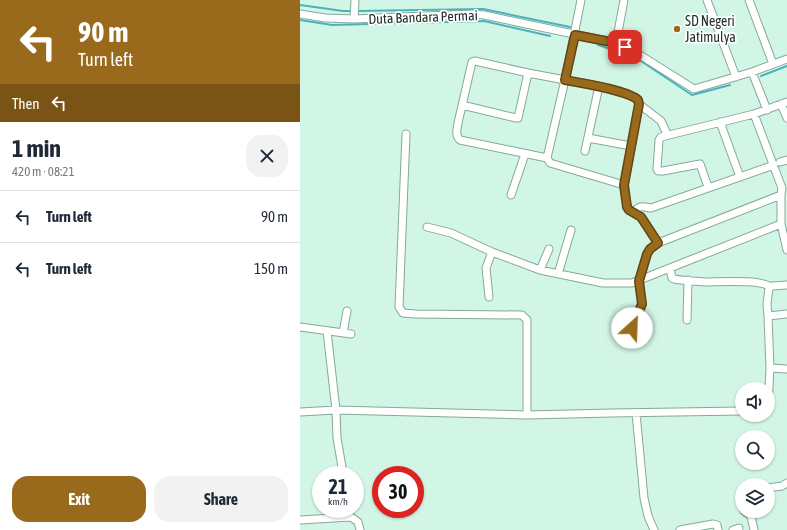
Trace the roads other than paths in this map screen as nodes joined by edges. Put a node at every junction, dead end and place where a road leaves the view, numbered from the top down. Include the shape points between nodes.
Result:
1 (581, 0) edge
2 (624, 0) edge
3 (707, 0) edge
4 (749, 0) edge
5 (355, 3) edge
6 (300, 14) edge
7 (354, 17) junction
8 (575, 35) junction
9 (616, 43) junction
10 (787, 59) edge
11 (773, 64) junction
12 (752, 72) junction
13 (528, 73) junction
14 (736, 77) junction
15 (565, 80) junction
16 (599, 86) junction
17 (784, 103) edge
18 (639, 104) junction
19 (462, 105) junction
20 (767, 110) junction
21 (754, 114) junction
22 (787, 118) edge
23 (720, 122) junction
24 (406, 134) dead end
25 (667, 134) junction
26 (588, 138) junction
27 (631, 146) junction
28 (585, 151) dead end
29 (525, 154) junction
30 (547, 158) junction
31 (780, 162) edge
32 (740, 177) junction
33 (624, 185) junction
34 (708, 187) junction
35 (781, 194) junction
36 (511, 195) dead end
37 (633, 212) junction
38 (781, 224) junction
39 (427, 227) dead end
40 (571, 230) dead end
41 (658, 243) junction
42 (549, 250) dead end
43 (787, 250) edge
44 (492, 252) junction
45 (670, 269) junction
46 (540, 270) junction
47 (558, 274) junction
48 (688, 280) junction
49 (639, 281) junction
50 (787, 285) edge
51 (770, 287) junction
52 (489, 297) dead end
53 (347, 311) dead end
54 (787, 314) edge
55 (768, 316) junction
56 (688, 320) dead end
57 (300, 327) edge
58 (632, 328) dead end
59 (328, 331) junction
60 (343, 333) junction
61 (351, 334) dead end
62 (770, 368) junction
63 (787, 369) edge
64 (769, 382) edge
65 (336, 410) junction
66 (735, 411) edge
67 (300, 412) edge
68 (636, 413) junction
69 (527, 415) junction
70 (342, 466) edge
71 (787, 483) edge
72 (775, 487) edge
73 (751, 518) edge
74 (300, 520) edge
75 (360, 530) edge
76 (654, 530) edge
77 (680, 530) edge
78 (718, 530) edge
79 (754, 530) edge

1 - 8 street
2 - 9 street
3 - 14 street
4 - 11 street
5 - 7 street
6 - 7 street, Duta Bandara Permai via 325,18
7 - 8 street, Duta Bandara Permai via 478,14
8 - 9 street, Duta Bandara Permai
8 - 15 street
9 - 14 street, Duta Bandara Permai via 632,50 694,89
10 - 11 street, Duta Bandara Permai
11 - 12 street, Duta Bandara Permai
12 - 14 street, Duta Bandara Permai
12 - 20 street
13 - 15 street
13 - 19 street via 472,62
13 - 19 street via 518,118
15 - 16 street
15 - 30 street
16 - 18 street via 634,97
16 - 26 street
17 - 20 street
17 - 22 street
18 - 25 street via 661,122
18 - 27 street
19 - 29 street via 456,133 460,140
20 - 21 street
21 - 23 street
21 - 31 street
23 - 25 street
23 - 32 street
24 - 69 street via 399,307 403,313 525,317
25 - 34 street via 659,140 657,169 663,171 700,164
26 - 27 street
26 - 28 street
27 - 33 street
29 - 30 street
29 - 36 street
30 - 33 street via 551,164
31 - 32 street
31 - 35 street
32 - 34 street
33 - 37 street via 627,207
34 - 37 street via 651,208 642,206
35 - 38 street
35 - 41 street
37 - 41 street via 641,217
38 - 43 street
38 - 45 street
39 - 44 street via 451,233
40 - 47 street
41 - 49 street via 647,254
42 - 46 street
44 - 46 street
44 - 52 street via 486,268
45 - 48 street via 672,278
45 - 49 street
46 - 47 street
47 - 49 street via 603,283
48 - 51 street via 745,282 766,284
48 - 56 street
49 - 58 street via 642,304
50 - 51 street
51 - 55 street
53 - 60 street
54 - 55 street
55 - 62 street
57 - 59 street
59 - 60 street
59 - 65 street
60 - 61 street
62 - 63 street
62 - 64 street
65 - 67 street
65 - 69 street
65 - 70 street
66 - 68 street
68 - 69 street
68 - 76 street via 644,498
71 - 72 street
73 - 79 street
74 - 75 street via 351,517 358,522
77 - 78 street via 713,524

